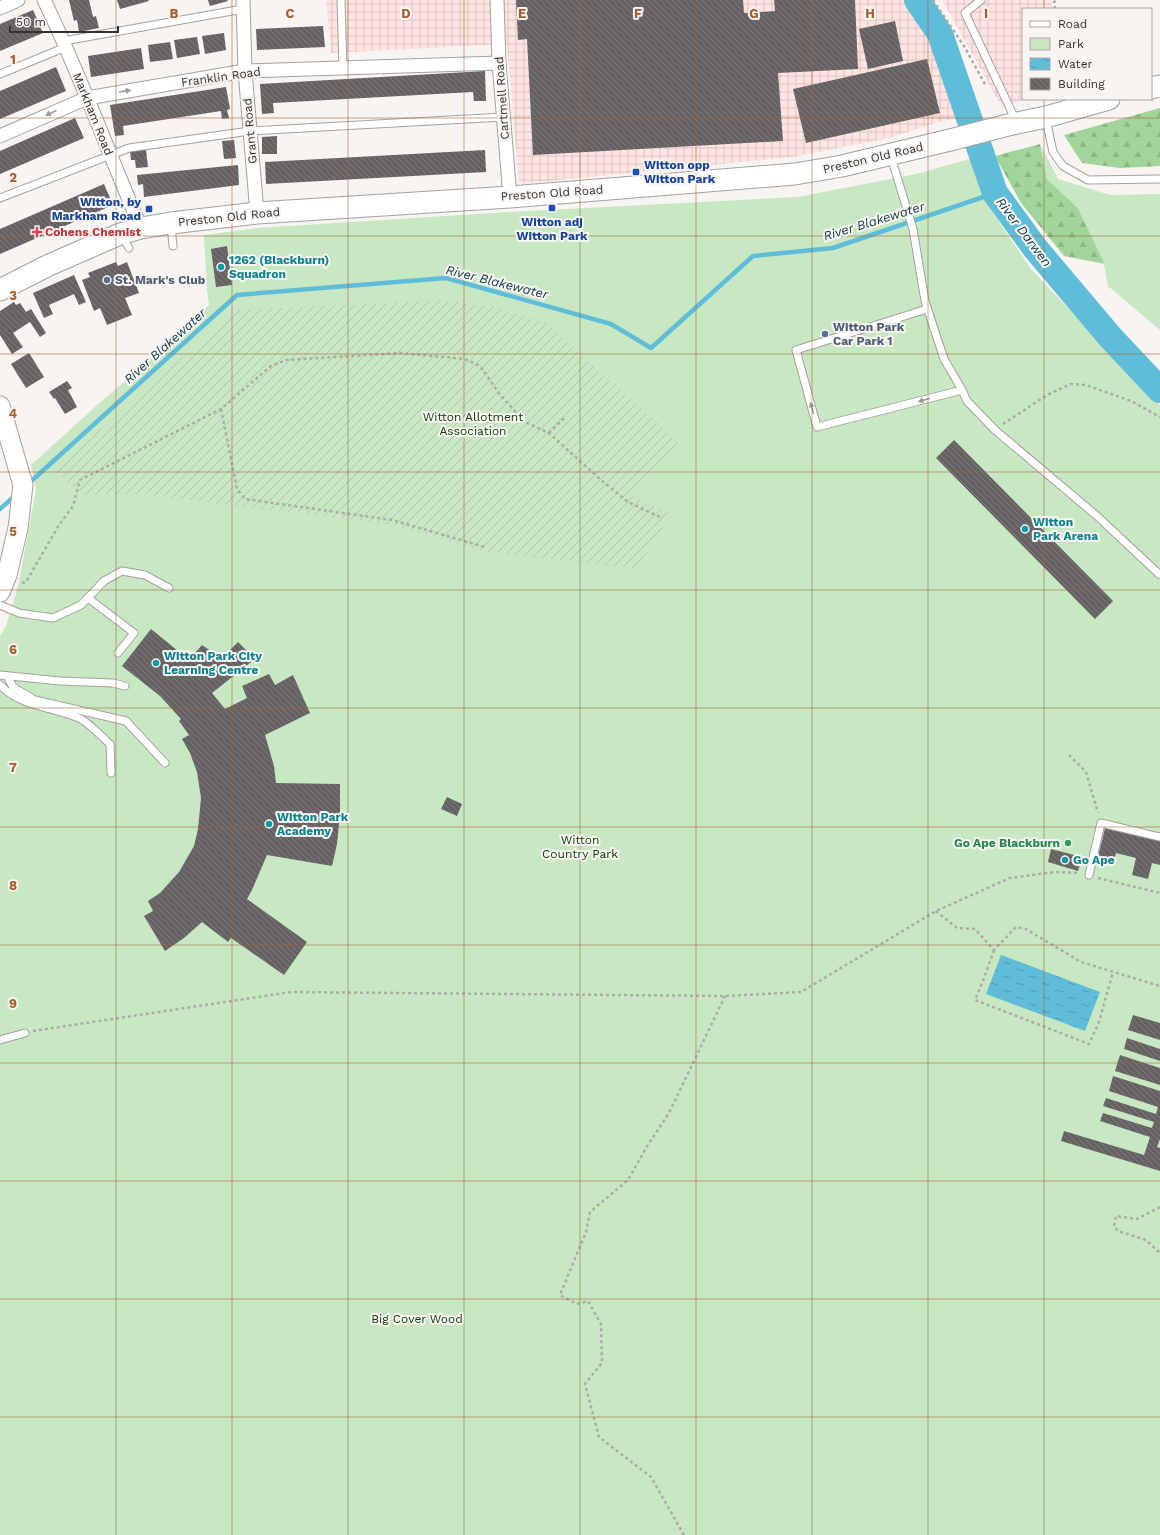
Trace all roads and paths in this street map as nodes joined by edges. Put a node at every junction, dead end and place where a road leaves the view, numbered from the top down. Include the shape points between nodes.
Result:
1 (18, 0) edge
2 (44, 0) edge
3 (341, 0) edge
4 (497, 0) edge
5 (934, 0) edge
6 (981, 0) edge
7 (243, 5) edge
8 (0, 8) edge
9 (65, 44) junction
10 (499, 63) junction
11 (344, 68) junction
12 (245, 71) junction
13 (0, 74) edge
14 (990, 92) dead end
15 (87, 98) junction
16 (1106, 100) edge
17 (1046, 117) junction
18 (504, 118) junction
19 (1013, 124) junction
20 (250, 131) junction
21 (0, 136) edge
22 (110, 155) junction
23 (891, 155) junction
24 (1160, 179) edge
25 (510, 197) junction
26 (0, 198) edge
27 (257, 213) junction
28 (171, 223) junction
29 (141, 228) junction
30 (173, 246) dead end
31 (0, 290) edge
32 (927, 308) junction
33 (962, 390) junction
34 (0, 406) edge
35 (221, 409) junction
36 (1160, 417) edge
37 (564, 418) dead end
38 (995, 430) junction
39 (549, 433) junction
40 (660, 517) dead end
41 (485, 547) dead end
42 (1160, 575) edge
43 (169, 588) dead end
44 (1, 594) edge
45 (88, 598) junction
46 (118, 653) dead end
47 (3, 675) edge
48 (0, 685) edge
49 (125, 686) dead end
50 (1069, 755) dead end
51 (164, 763) dead end
52 (111, 772) dead end
53 (1102, 823) junction
54 (1160, 837) edge
55 (1089, 875) junction
56 (1160, 893) edge
57 (936, 911) junction
58 (994, 950) junction
59 (1113, 972) junction
60 (1160, 986) edge
61 (725, 996) junction
62 (25, 1033) joint
63 (0, 1040) edge
64 (1160, 1207) edge
65 (1160, 1253) edge
66 (684, 1535) edge

1 - 8 street
2 - 9 street, Markham Road
3 - 11 lane
4 - 10 street, Cartmell Road
5 - 14 path
6 - 19 lane via 965,13
7 - 9 lane
7 - 12 street, Grant Road
9 - 13 lane
9 - 15 street, Markham Road
10 - 11 street, Franklin Road
10 - 18 street, Cartmell Road
11 - 12 street, Franklin Road
15 -> 12 street, Franklin Road
12 - 20 street, Grant Road
15 -> 21 street, Franklin Road
15 - 22 street, Markham Road
16 - 17 main road, Preston Old Road
17 - 19 main road, Preston Old Road
17 - 24 lane via 1053,152 1063,166 1088,180
18 - 20 lane
18 - 25 street, Cartmell Road
19 - 23 main road, Preston Old Road
20 - 22 lane via 129,148
20 - 27 street, Grant Road
22 - 26 lane
22 - 29 street, Markham Road
23 - 25 main road, Preston Old Road via 794,174
23 - 32 lane via 912,229
25 - 27 main road, Preston Old Road
27 - 28 main road, Preston Old Road
28 - 29 main road, Preston Old Road
28 - 30 lane
29 - 31 main road, Preston Old Road via 124,241 49,265
32 - 33 lane via 944,359
33 -> 32 lane via 817,427 796,350
33 - 38 lane via 967,401
34 - 44 main road via 23,484 18,528
35 - 39 path via 272,366 286,360 401,353 465,359 480,366 501,396 526,422
35 - 41 path via 237,489 245,499 392,520
35 - 44 path via 80,480 73,506 26,582
36 - 38 path via 1131,401 1086,385 1071,384 1047,395
37 - 39 path
38 - 42 lane via 1097,516
39 - 40 path via 628,502
43 - 45 lane via 146,575 122,571 104,581
44 - 45 lane via 19,613 53,618 81,605
45 - 46 lane via 134,633
47 - 49 lane
47 - 51 lane via 13,687 35,700 126,721
48 - 52 lane via 35,706 81,718 110,744
50 - 53 path via 1086,772
53 - 54 lane
53 - 55 lane
55 - 56 path
55 - 57 path via 1055,872 1010,878
57 - 58 path via 957,928 975,929
57 - 61 path via 801,992
58 - 59 path via 1016,927 1026,929 1081,962
58 - 59 path via 974,1000 1089,1044 1099,1022
59 - 60 path
61 - 62 path via 291,992
61 - 66 path via 669,1113 628,1180 590,1212 586,1232 560,1296 577,1304 588,1301 601,1324 602,1364 584,1384 599,1438 651,1477
62 - 63 lane
64 - 65 path via 1136,1219 1116,1216 1114,1226 1118,1232 1146,1240

